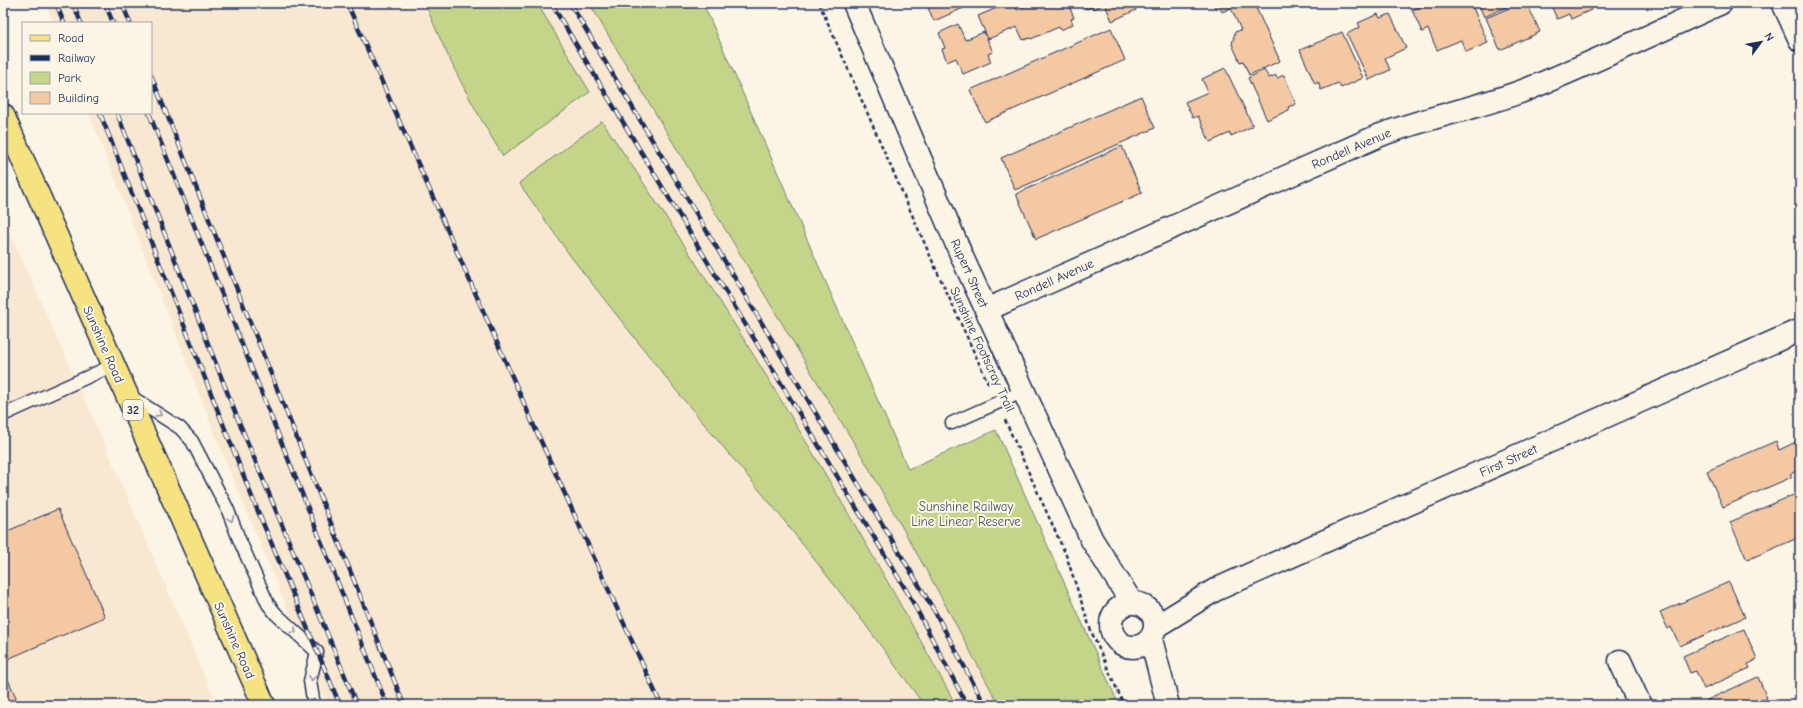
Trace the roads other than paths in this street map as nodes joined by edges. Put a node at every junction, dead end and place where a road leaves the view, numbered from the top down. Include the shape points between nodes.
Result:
1 (854, 3) edge
2 (1721, 3) edge
3 (1783, 3) edge
4 (1800, 40) edge
5 (3, 115) edge
6 (986, 310) junction
7 (1800, 330) edge
8 (114, 365) junction
9 (1024, 391) junction
10 (126, 393) junction
11 (3, 415) edge
12 (952, 424) dead end
13 (1092, 540) junction
14 (1215, 590) junction
15 (1139, 605) junction
16 (1114, 614) junction
17 (1146, 638) junction
18 (1620, 661) dead end
19 (264, 705) edge
20 (314, 705) edge
21 (1165, 705) edge
22 (1168, 705) edge
23 (1640, 705) edge

1 - 6 street, Rupert Street
2 - 6 street, Rondell Avenue via 1528,89 1406,125 1378,136
3 - 4 street
5 - 8 main road, Sunshine Road / 32
6 - 9 street, Rupert Street
7 - 14 street, First Street
8 - 10 main road, Sunshine Road / 32
8 - 11 lane
9 - 12 lane
9 - 13 street, Rupert Street
10 - 19 main road, Sunshine Road / 32
10 -> 20 lane via 180,428 192,441 227,508 268,604 317,652 310,681
13 - 15 street, Rupert Street
13 - 16 street, Rupert Street
14 - 15 street, First Street
14 - 17 street, First Street
15 - 16 street via 1125,605
15 - 17 street via 1151,612 1154,619
16 - 17 street via 1111,627 1115,638 1125,646
17 - 21 street
17 - 22 street
18 - 23 street

